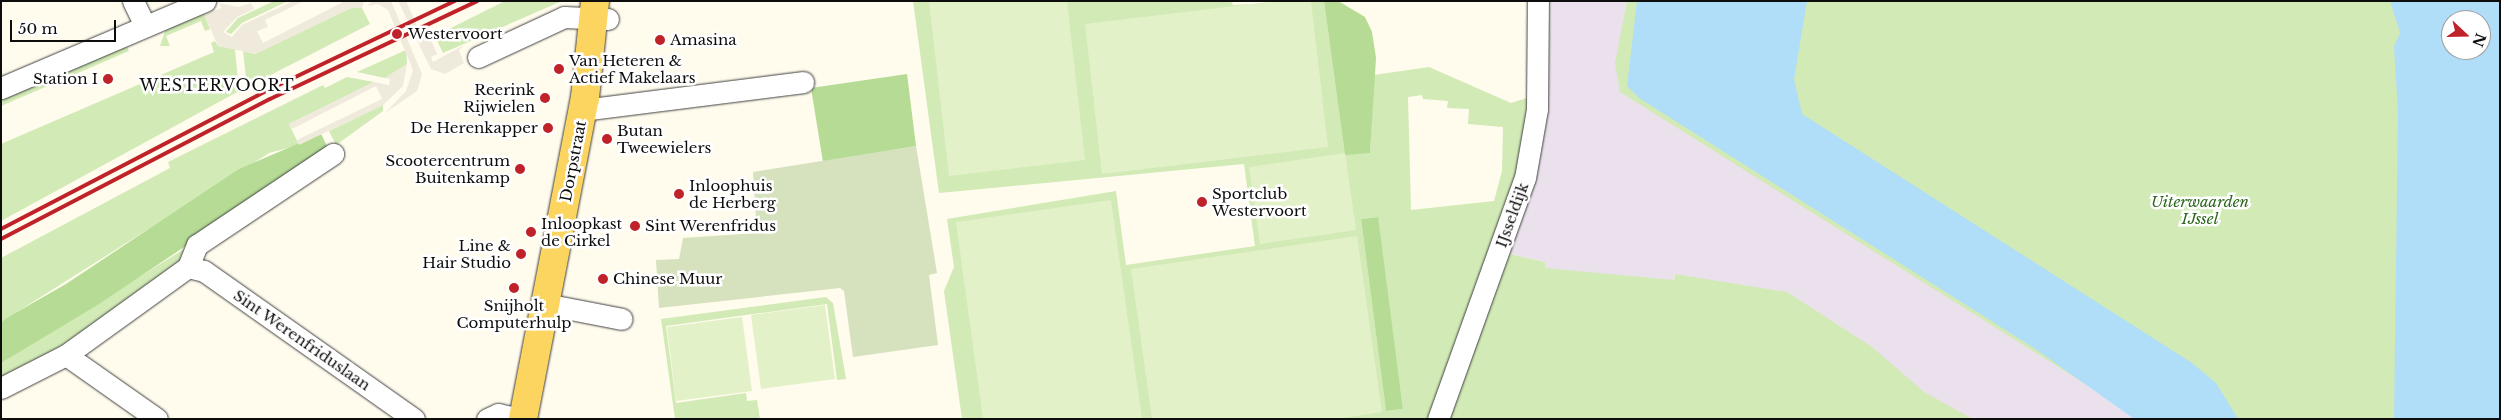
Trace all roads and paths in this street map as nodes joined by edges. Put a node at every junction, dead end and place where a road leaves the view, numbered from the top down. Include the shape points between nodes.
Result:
1 (133, 1) edge
2 (205, 1) edge
3 (1538, 1) edge
4 (602, 10) edge
5 (145, 26) junction
6 (478, 57) dead end
7 (803, 82) dead end
8 (1, 88) edge
9 (583, 104) junction
10 (332, 154) dead end
11 (188, 267) junction
12 (545, 304) junction
13 (622, 319) dead end
14 (66, 355) junction
15 (1, 388) edge
16 (157, 419) edge
17 (414, 419) edge
18 (487, 419) edge
19 (522, 419) edge
20 (1438, 419) edge

1 - 5 street
2 - 5 street
3 - 20 street, IJsseldijk via 1537,109 1525,178
4 - 6 street via 559,19
4 - 9 main road, Dorpstraat
5 - 8 street
7 - 9 street, Dorpstraat
9 - 12 main road, Dorpstraat
10 - 11 street via 197,245
11 - 14 street
11 - 17 street, Sint Werenfriduslaan via 204,271
12 - 13 street
12 - 19 main road, Dorpstraat
14 - 15 street
14 - 16 street
18 - 19 street via 498,414

